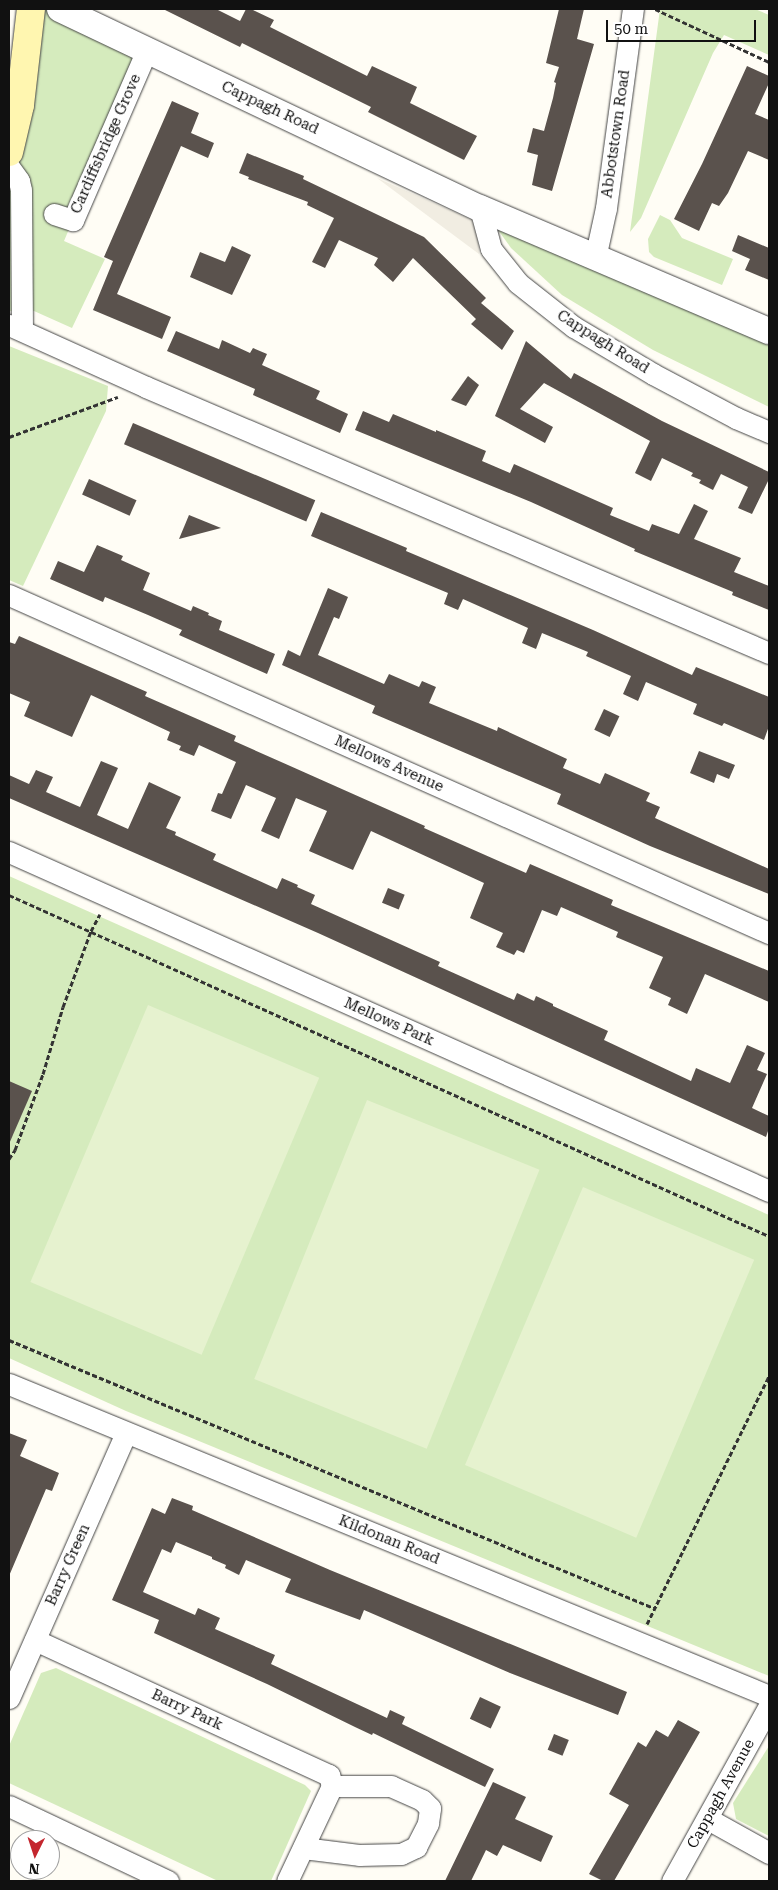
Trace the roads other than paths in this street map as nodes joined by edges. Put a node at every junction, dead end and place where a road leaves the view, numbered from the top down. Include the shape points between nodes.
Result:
1 (31, 9) edge
2 (60, 9) edge
3 (633, 9) edge
4 (147, 50) junction
5 (9, 152) edge
6 (9, 167) edge
7 (480, 208) junction
8 (54, 214) dead end
9 (595, 258) junction
10 (15, 327) edge
11 (769, 331) edge
12 (769, 432) edge
13 (9, 595) edge
14 (769, 653) edge
15 (9, 852) edge
16 (769, 933) edge
17 (769, 1191) edge
18 (9, 1384) edge
19 (126, 1433) junction
20 (35, 1640) junction
21 (769, 1696) edge
22 (9, 1698) edge
23 (769, 1706) edge
24 (332, 1786) junction
25 (9, 1806) edge
26 (708, 1820) junction
27 (303, 1848) junction
28 (769, 1854) edge
29 (168, 1881) edge
30 (287, 1881) edge
31 (672, 1881) edge

1 - 5 main road via 20,105
2 - 4 street, Cappagh Road
3 - 9 street, Abbotstown Road via 606,208
4 - 7 street, Cappagh Road
4 - 8 street, Cardiffsbridge Grove via 73,220
6 - 10 street via 22,190
7 - 9 street, Cappagh Road
7 - 12 street, Cappagh Road via 491,249 518,283 574,327 736,418
9 - 11 street, Cappagh Road
10 - 14 street via 146,387
13 - 16 street, Mellows Avenue
15 - 17 street, Mellows Park
18 - 19 street, Kildonan Road
19 - 20 street, Barry Green
19 - 21 street, Kildonan Road
20 - 22 street, Barry Green
20 - 24 street, Barry Park via 328,1775
23 - 26 street, Cappagh Avenue
24 - 27 street
24 - 27 street via 391,1786 422,1800 430,1808 428,1823 416,1847 401,1854 359,1855
25 - 29 street
26 - 28 street
26 - 31 street, Cappagh Avenue
27 - 30 street

